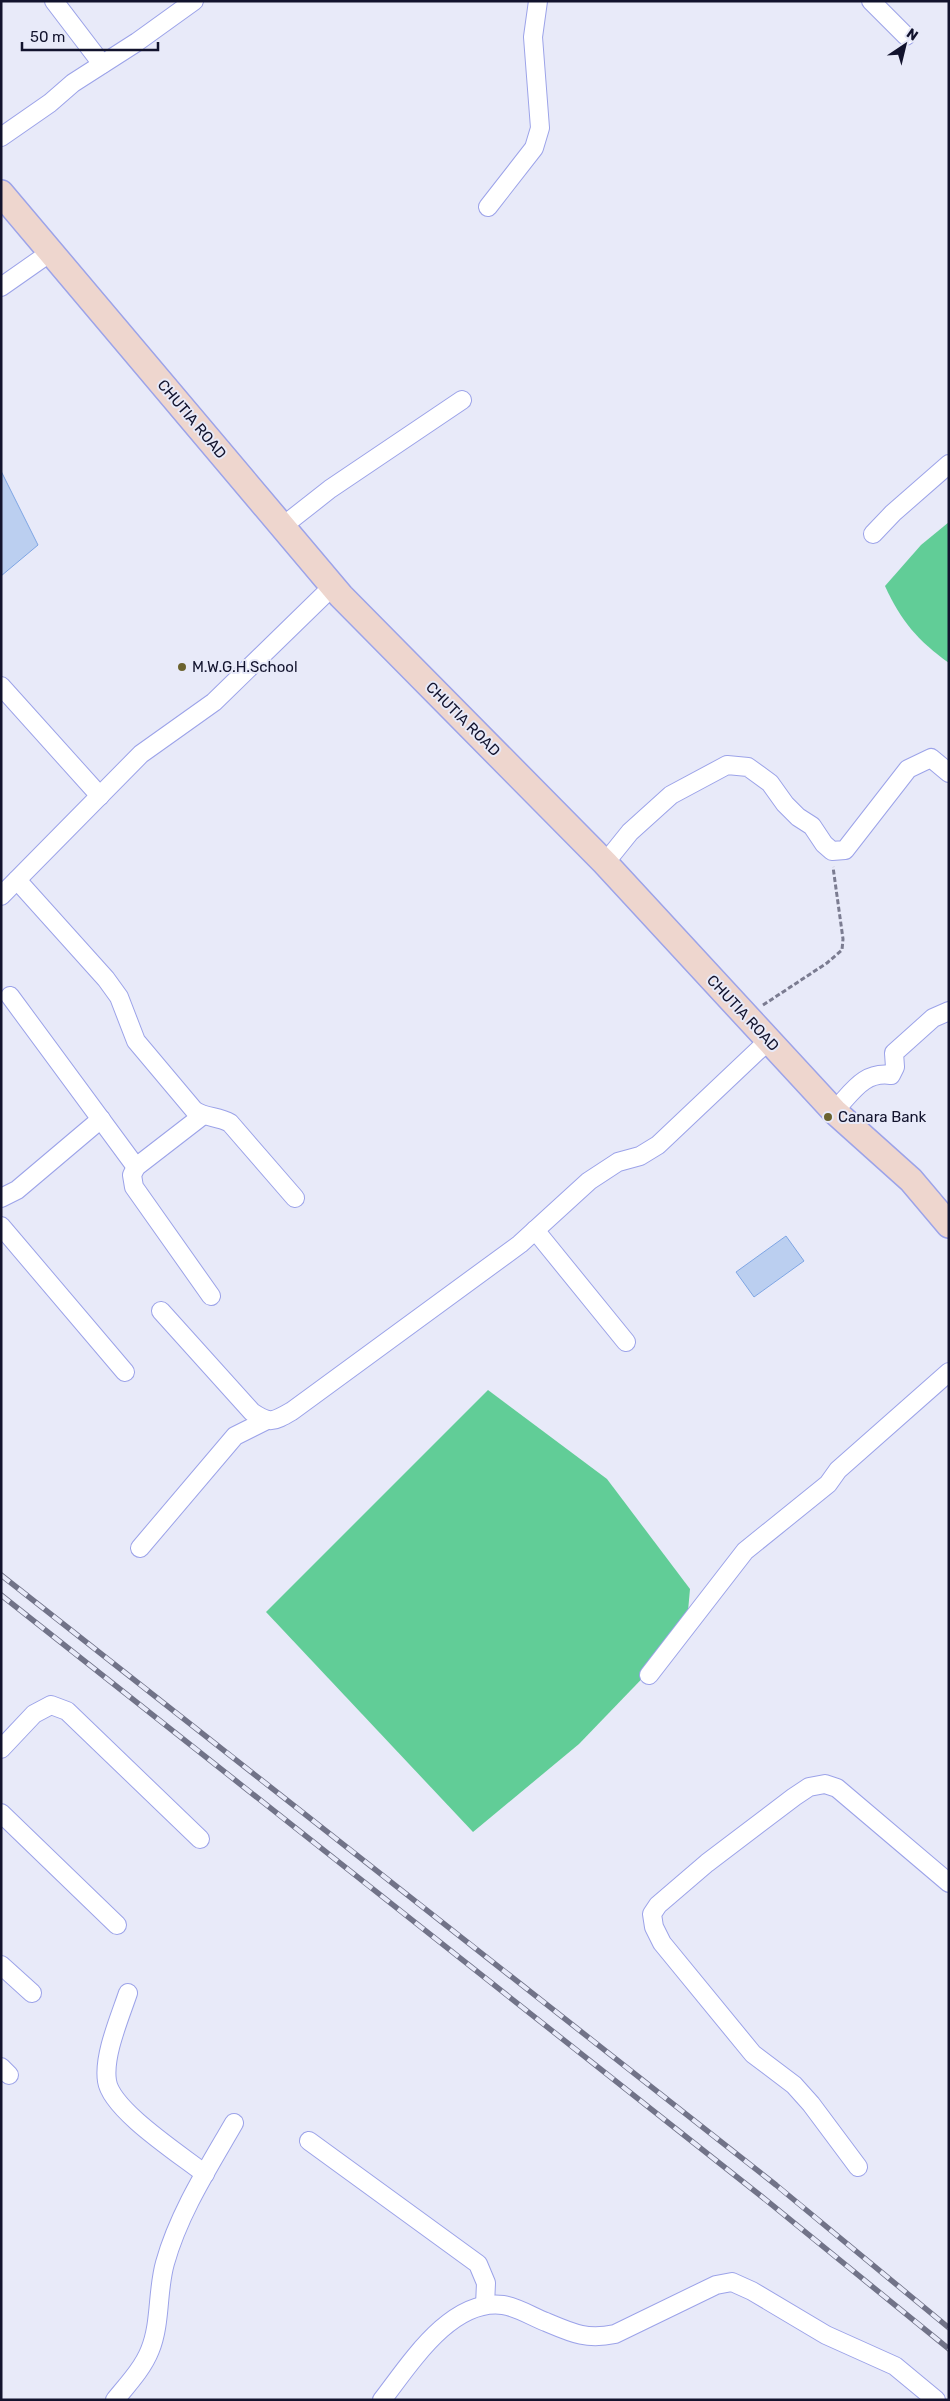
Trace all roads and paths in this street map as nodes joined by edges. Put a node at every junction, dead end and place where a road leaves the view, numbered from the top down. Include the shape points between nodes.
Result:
1 (54, 1) edge
2 (194, 1) edge
3 (538, 1) edge
4 (870, 1) edge
5 (906, 36) dead end
6 (102, 64) junction
7 (1, 137) edge
8 (1, 192) edge
9 (488, 207) dead end
10 (51, 252) junction
11 (1, 287) edge
12 (462, 400) dead end
13 (949, 464) edge
14 (283, 526) junction
15 (873, 534) dead end
16 (333, 586) junction
17 (1, 686) edge
18 (949, 773) edge
19 (100, 796) junction
20 (832, 851) junction
21 (605, 863) junction
22 (7, 886) edge
23 (10, 996) dead end
24 (949, 1011) edge
25 (746, 1017) junction
26 (769, 1040) junction
27 (834, 1112) junction
28 (202, 1116) junction
29 (101, 1119) junction
30 (136, 1167) junction
31 (1, 1198) edge
32 (294, 1198) dead end
33 (949, 1225) edge
34 (1, 1226) edge
35 (535, 1230) junction
36 (211, 1296) dead end
37 (161, 1311) dead end
38 (626, 1342) dead end
39 (125, 1372) dead end
40 (949, 1372) edge
41 (265, 1421) junction
42 (140, 1548) dead end
43 (649, 1675) dead end
44 (1, 1749) edge
45 (1, 1813) edge
46 (200, 1839) dead end
47 (949, 1883) edge
48 (117, 1925) dead end
49 (1, 1965) edge
50 (32, 1993) dead end
51 (128, 1993) dead end
52 (234, 2123) dead end
53 (310, 2141) dead end
54 (858, 2167) dead end
55 (205, 2174) junction
56 (485, 2305) junction
57 (935, 2399) edge
58 (116, 2400) edge
59 (382, 2400) edge

1 - 6 street
2 - 6 street
3 - 9 street via 533,37 540,128 534,148
4 - 5 street
6 - 7 street
8 - 10 street, CHUTIA ROAD
10 - 11 street
10 - 14 street, CHUTIA ROAD
12 - 14 street via 330,489
13 - 15 street
14 - 16 street, CHUTIA ROAD
16 - 19 street via 214,702 141,754
16 - 21 street, CHUTIA ROAD
17 - 19 street
18 - 20 street via 931,758 908,769 845,850
19 - 22 street
20 - 21 street via 812,826 785,804 770,783 748,767 727,765 671,795 630,832
20 - 25 path via 842,950
21 - 25 street, CHUTIA ROAD
22 - 28 street via 106,979 119,997 136,1040
23 - 29 street
24 - 27 street via 933,1018 894,1053 895,1067 891,1075 878,1073 860,1083
25 - 26 street, CHUTIA ROAD
26 - 27 street, CHUTIA ROAD
26 - 35 street via 658,1145 640,1156 618,1162 589,1181
27 - 33 street, CHUTIA ROAD via 911,1180
28 - 30 street
28 - 32 street via 221,1118 230,1123
29 - 30 street
29 - 31 street via 17,1190
30 - 36 street via 132,1175 134,1186
34 - 39 street
35 - 38 street
35 - 41 street via 292,1412 276,1420
37 - 41 street via 252,1412
40 - 43 street via 838,1470 828,1484 745,1551
41 - 42 street via 235,1436
44 - 46 street via 34,1714 51,1704 67,1711
45 - 48 street
47 - 54 street via 837,1788 825,1784 809,1787 747,1832 665,1899 652,1914 662,1943 736,2035 753,2054 794,2085
49 - 50 street
51 - 55 street via 108,2056 106,2080 109,2091 136,2121
52 - 55 street
53 - 56 street via 478,2264 486,2283
55 - 58 street via 186,2208 165,2265 151,2349
56 - 57 street via 504,2305 578,2335 597,2338 615,2334 716,2284 732,2282 826,2335 895,2366
56 - 59 street via 461,2315 439,2330

